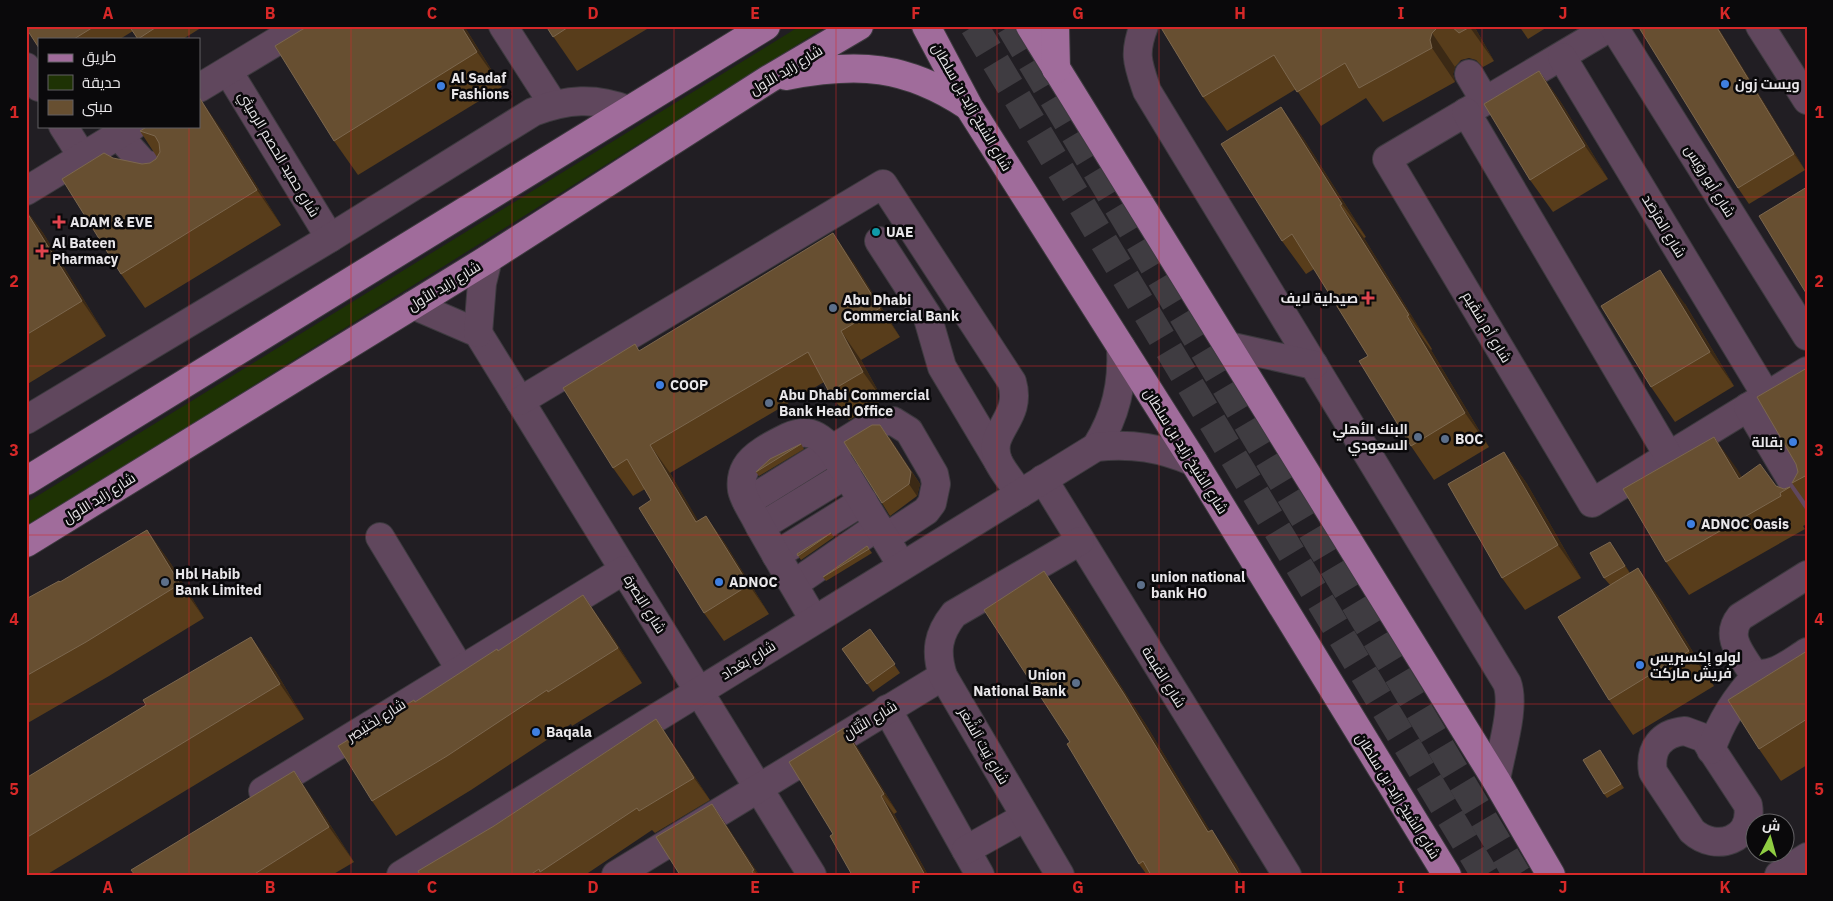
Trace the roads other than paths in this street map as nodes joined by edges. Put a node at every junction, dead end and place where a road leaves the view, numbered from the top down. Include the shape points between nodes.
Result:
1 (302, 26) edge
2 (503, 26) edge
3 (766, 26) edge
4 (859, 26) edge
5 (926, 26) edge
6 (1030, 26) edge
7 (1055, 26) edge
8 (1144, 26) edge
9 (1613, 26) edge
10 (1633, 26) edge
11 (1760, 26) edge
12 (1562, 57) junction
13 (26, 67) edge
14 (228, 71) junction
15 (1056, 71) junction
16 (1469, 74) dead end
17 (1663, 75) edge
18 (769, 79) junction
19 (38, 85) edge
20 (200, 87) edge
21 (1807, 100) edge
22 (553, 104) junction
23 (969, 107) junction
24 (1475, 107) junction
25 (628, 110) junction
26 (64, 128) edge
27 (119, 134) edge
28 (82, 156) junction
29 (170, 176) edge
30 (26, 191) edge
31 (330, 238) junction
32 (880, 241) dead end
33 (488, 259) junction
34 (413, 305) junction
35 (478, 333) junction
36 (1807, 336) edge
37 (1228, 346) junction
38 (1121, 347) junction
39 (1314, 366) junction
40 (1807, 371) edge
41 (520, 401) junction
42 (1757, 401) junction
43 (26, 420) edge
44 (1096, 447) junction
45 (831, 449) junction
46 (1668, 455) junction
47 (998, 461) junction
48 (1194, 462) junction
49 (846, 474) junction
50 (1043, 479) junction
51 (26, 480) edge
52 (1020, 494) junction
53 (863, 501) junction
54 (1807, 506) edge
55 (760, 527) junction
56 (882, 532) junction
57 (380, 537) dead end
58 (1080, 541) junction
59 (26, 543) edge
60 (776, 555) junction
61 (902, 566) junction
62 (624, 570) junction
63 (1807, 575) edge
64 (794, 584) junction
65 (814, 620) junction
66 (1807, 652) edge
67 (460, 669) junction
68 (1758, 674) junction
69 (943, 676) junction
70 (698, 690) junction
71 (888, 709) junction
72 (1711, 750) junction
73 (1496, 780) junction
74 (758, 787) junction
75 (239, 806) edge
76 (1751, 814) edge
77 (1025, 817) junction
78 (1746, 827) edge
79 (966, 850) junction
80 (1807, 856) edge
81 (1552, 870) edge
82 (401, 875) edge
83 (616, 875) edge
84 (812, 875) edge
85 (980, 875) edge
86 (1060, 875) edge
87 (1287, 875) edge
88 (1447, 875) edge
89 (1779, 875) edge

1 - 14 street
2 - 22 street
3 - 25 main road
4 - 18 main road, شارع زايد الأول
5 - 23 main road, شارع الشيخ زايد بن سلطان
6 - 15 main road
7 - 15 main road
8 - 39 street via 1136,61 1147,91
9 - 12 street, شارع أم سُقَيم
9 - 36 street, شارع أبو روَيس
10 - 17 street
11 - 21 street
12 - 24 street, شارع أم سُقَيم
12 - 42 street, شارع المَرْصَد
13 - 19 street
14 - 20 street
14 - 31 street, شارع حميد الحصم الرميثي
15 - 37 main road
16 - 24 street
18 - 23 main road via 835,69 894,71 921,79
18 - 33 main road, شارع زايد الأول
22 - 25 street via 597,101
22 - 31 street via 533,112
23 - 38 main road, شارع الشيخ زايد بن سلطان
24 - 46 street
24 - 46 street, شارع أم سُقَيم via 1387,160 1592,503
25 - 51 main road
26 - 28 street
27 - 28 street
27 - 29 street via 140,176
28 - 30 street
31 - 43 street
32 - 47 street via 927,315 942,367
33 - 34 main road, شارع زايد الأول
33 - 35 street via 482,284
34 - 35 street
34 - 59 main road, شارع زايد الأول
35 - 41 street, شارع البَصرة
37 - 39 street
37 - 73 main road
38 - 44 street via 1118,398
38 - 48 main road, شارع الشيخ زايد بن سلطان
39 - 73 street via 1507,683 1510,705
40 - 42 street, شارع أم سُقَيم
41 - 47 street via 883,184 1012,382 1015,400 996,443
41 - 62 street, شارع البَصرة
42 - 46 street, شارع أم سُقَيم
42 - 54 street, شارع المَرْصَد
44 - 48 street, شارع بَغداد via 1154,448
44 - 50 street, شارع بَغداد
45 - 49 street
45 - 55 street via 818,435 798,433 757,456 745,468 742,491
45 - 56 street via 884,420 902,425 914,439 934,474 936,494 926,511
47 - 52 street
48 - 88 main road, شارع الشيخ زايد بن سلطان
49 - 53 street
49 - 55 street
50 - 52 street, شارع بَغداد
50 - 58 street, شارع الفَيمة
52 - 61 street, شارع بَغداد
53 - 56 street
53 - 60 street
55 - 60 street
56 - 61 street
56 - 64 street
57 - 67 street
58 - 69 street via 954,614 938,643 938,660
58 - 87 street, شارع الفَيمة
60 - 64 street
61 - 65 street, شارع بَغداد
62 - 67 street, شارع لِخنَيصِر
62 - 70 street, شارع البَصرة
63 - 68 street via 1740,617 1736,623 1735,645 1753,673
64 - 65 street
65 - 70 street, شارع بَغداد
66 - 68 street via 1771,673
67 - 75 street, شارع لِخنَيصِر
68 - 72 street via 1733,702
69 - 71 street, شارع التَّبَّان
69 - 77 street, شارع بَيت اَلشَّعَر
70 - 74 street, شارع البَصرة
70 - 82 street, شارع بَغداد
71 - 74 street, شارع التَّبَّان
71 - 79 street
72 - 76 street via 1743,796
72 - 78 street via 1704,738 1695,733 1675,732 1658,742 1651,762 1653,772 1692,831 1705,840 1721,843 1731,840
73 - 81 main road
74 - 83 street, شارع التَّبَّان
74 - 84 street, شارع البَصرة
77 - 79 street
77 - 86 street, شارع بَيت اَلشَّعَر
79 - 85 street
80 - 89 street

